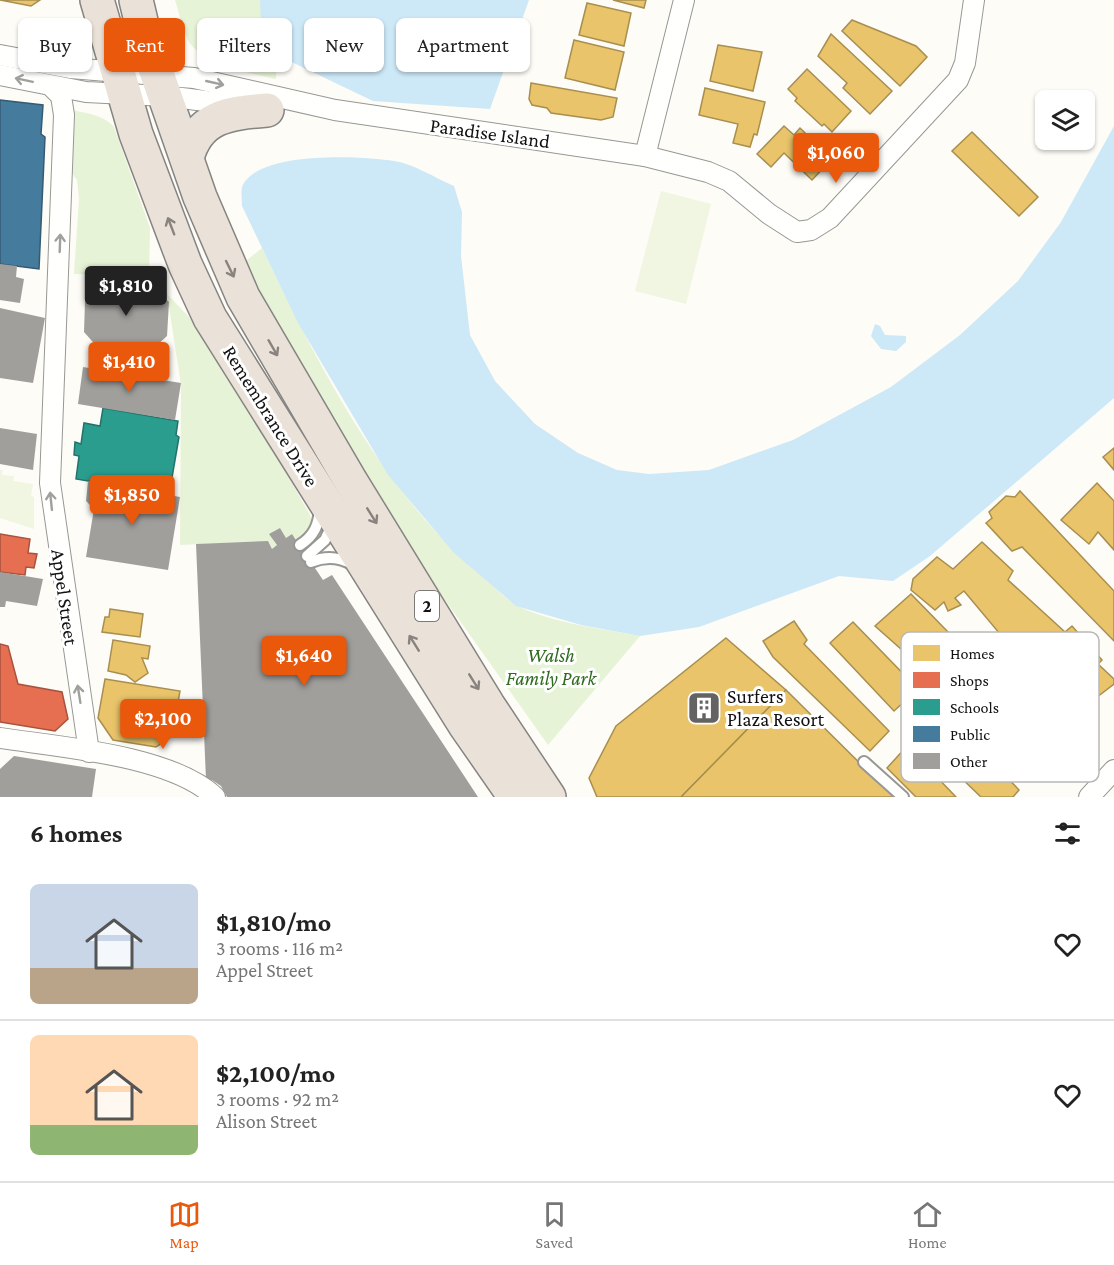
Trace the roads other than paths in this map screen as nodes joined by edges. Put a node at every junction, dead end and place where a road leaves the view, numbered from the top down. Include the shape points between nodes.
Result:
1 (97, 0) edge
2 (136, 0) edge
3 (684, 0) edge
4 (975, 0) edge
5 (0, 55) edge
6 (0, 75) edge
7 (120, 82) junction
8 (161, 85) junction
9 (51, 86) junction
10 (267, 110) junction
11 (335, 110) junction
12 (645, 156) junction
13 (187, 158) junction
14 (330, 504) junction
15 (300, 545) dead end
16 (368, 572) junction
17 (0, 738) edge
18 (89, 752) junction
19 (864, 762) dead end
20 (1114, 770) edge
21 (215, 797) edge
22 (515, 797) edge
23 (549, 797) edge
24 (903, 797) edge
25 (1089, 797) edge

1 - 7 highway, Remembrance Drive / 2
2 - 8 highway, Remembrance Drive / 2
3 - 12 street
4 - 12 street, Paradise Island via 963,74 830,218 812,230 797,232 789,228 729,181
5 - 7 street
9 -> 6 street
7 - 8 street
7 - 9 street via 86,92
14 -> 7 highway, Remembrance Drive / 2 via 210,318 185,264
8 - 10 street, Paradise Island
8 -> 11 street, Paradise Island via 204,80
8 - 13 highway, Remembrance Drive / 2
18 -> 9 street, Appel Street via 50,483 64,115 61,96
10 - 11 street, Paradise Island
10 - 13 highway via 214,120 196,135
11 - 12 street, Paradise Island
13 -> 23 highway, Remembrance Drive / 2 via 223,255 309,421
14 - 15 lane via 312,535
14 - 16 highway, Remembrance Drive / 2
14 - 16 lane via 325,540 309,559 345,559
22 -> 16 highway, Remembrance Drive / 2
17 - 18 street
18 - 21 street via 158,768
19 - 24 lane
20 - 25 street

